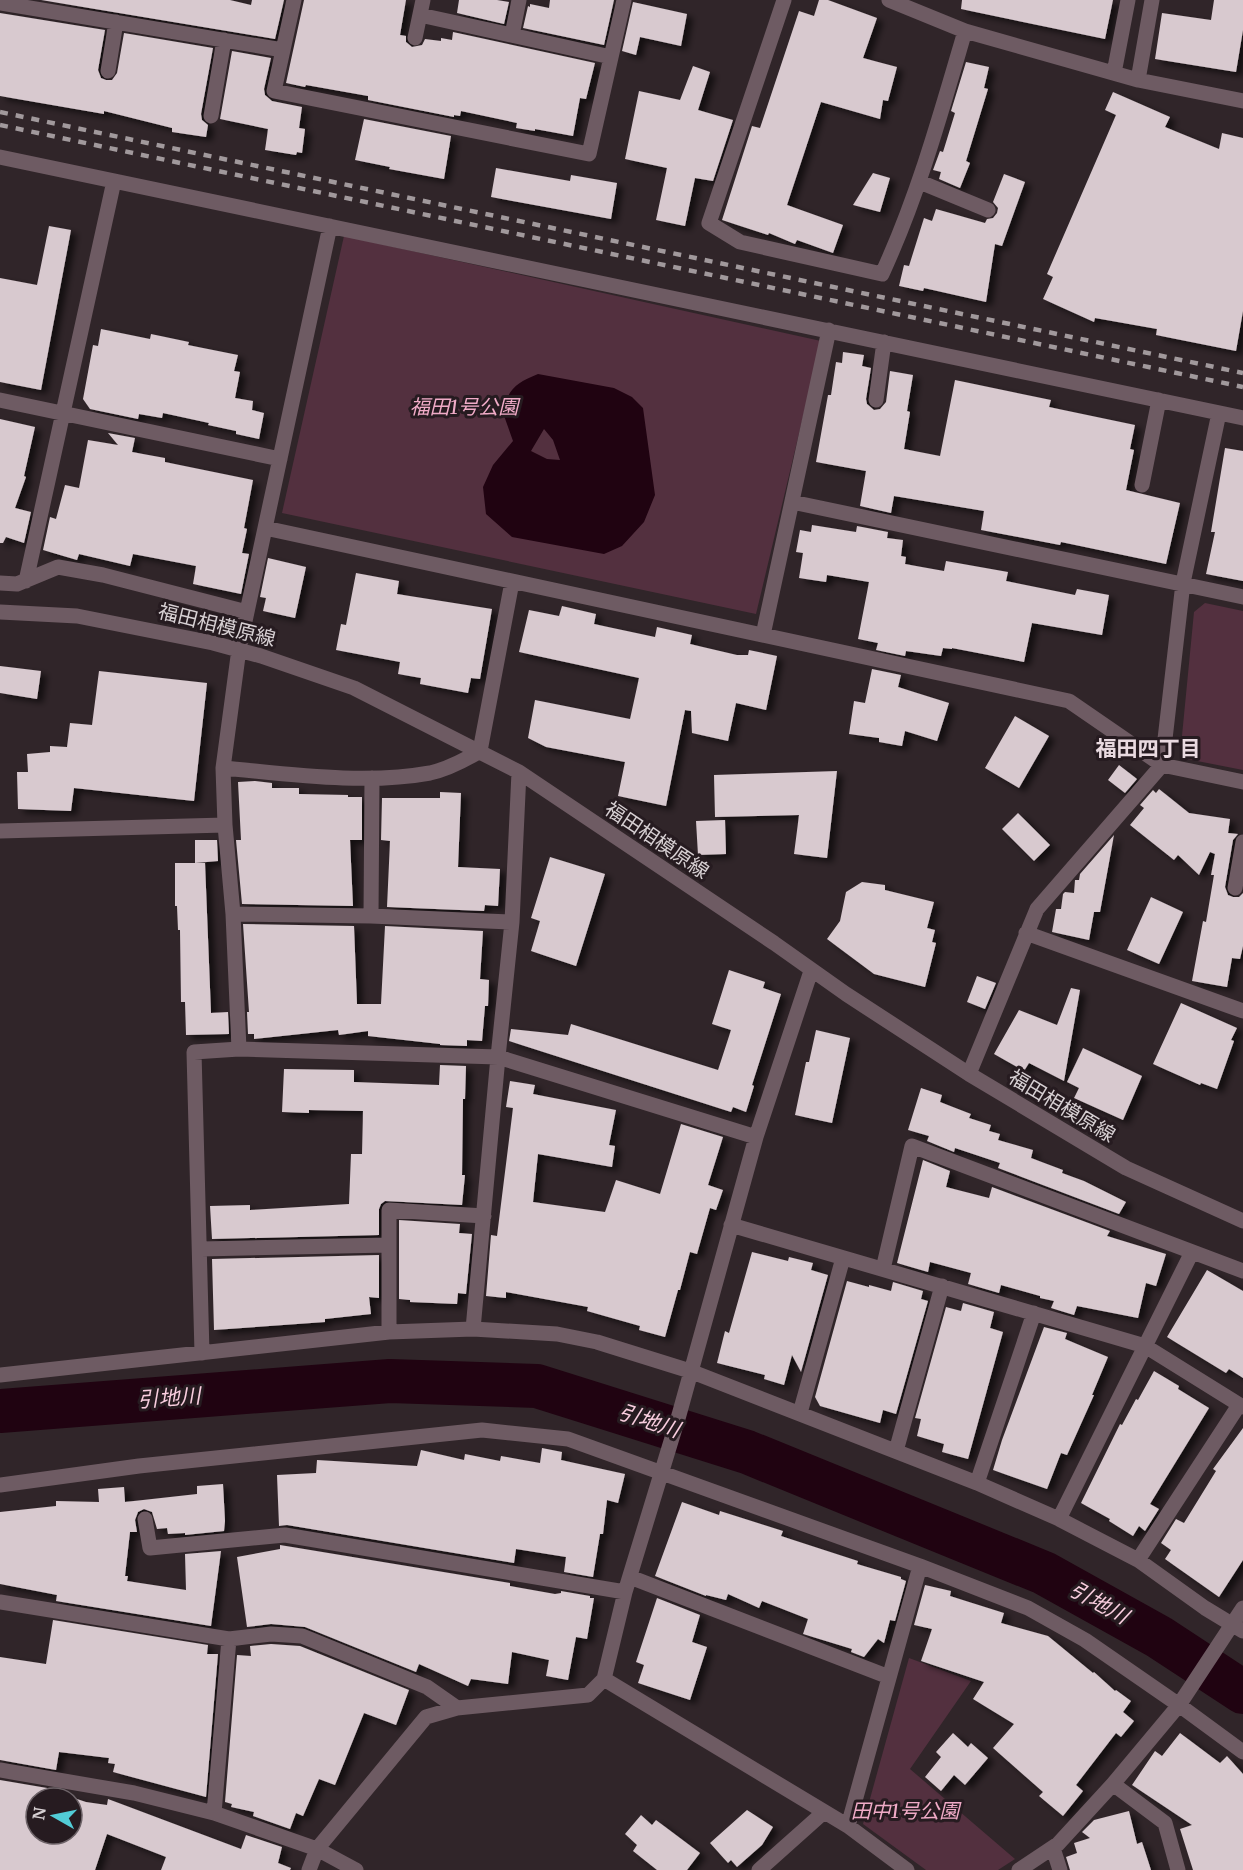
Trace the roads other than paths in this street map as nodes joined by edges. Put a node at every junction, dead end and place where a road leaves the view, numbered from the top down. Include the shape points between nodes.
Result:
1 (294, 0) edge
2 (519, 0) edge
3 (624, 0) edge
4 (784, 0) edge
5 (889, 0) edge
6 (1128, 0) edge
7 (1152, 0) edge
8 (0, 3) edge
9 (57, 6) edge
10 (421, 8) edge
11 (116, 22) junction
12 (966, 31) junction
13 (512, 35) junction
14 (415, 38) dead end
15 (224, 40) junction
16 (283, 50) junction
17 (610, 57) junction
18 (108, 71) dead end
19 (1114, 73) junction
20 (1138, 80) junction
21 (1243, 101) edge
22 (211, 116) dead end
23 (0, 157) edge
24 (114, 181) junction
25 (920, 182) junction
26 (988, 210) dead end
27 (330, 226) junction
28 (829, 330) junction
29 (884, 342) junction
30 (0, 400) edge
31 (876, 400) dead end
32 (1160, 400) junction
33 (1220, 413) junction
34 (62, 414) junction
35 (1243, 418) edge
36 (279, 459) junction
37 (1142, 485) dead end
38 (792, 502) junction
39 (265, 528) junction
40 (26, 581) junction
41 (0, 582) edge
42 (512, 582) junction
43 (1184, 583) junction
44 (1243, 597) edge
45 (0, 612) edge
46 (247, 612) junction
47 (763, 635) junction
48 (239, 650) junction
49 (480, 752) junction
50 (1162, 765) junction
51 (223, 768) junction
52 (519, 772) junction
53 (372, 778) junction
54 (1243, 782) edge
55 (225, 825) junction
56 (0, 831) edge
57 (1243, 842) edge
58 (1235, 888) dead end
59 (233, 914) junction
60 (371, 916) junction
61 (512, 922) junction
62 (1026, 933) junction
63 (811, 971) junction
64 (1243, 1011) edge
65 (239, 1049) junction
66 (498, 1057) junction
67 (969, 1074) junction
68 (756, 1137) junction
69 (484, 1216) junction
70 (1243, 1221) edge
71 (731, 1225) junction
72 (389, 1245) junction
73 (201, 1249) junction
74 (1192, 1252) junction
75 (843, 1258) junction
76 (884, 1269) junction
77 (1243, 1271) edge
78 (942, 1286) junction
79 (1034, 1314) junction
80 (473, 1329) junction
81 (389, 1332) junction
82 (1145, 1346) junction
83 (202, 1353) junction
84 (690, 1371) junction
85 (0, 1374) edge
86 (1241, 1406) edge
87 (800, 1413) junction
88 (896, 1451) junction
89 (661, 1472) junction
90 (977, 1483) junction
91 (0, 1485) edge
92 (145, 1519) dead end
93 (1059, 1519) junction
94 (1138, 1560) junction
95 (920, 1566) junction
96 (630, 1577) junction
97 (625, 1592) junction
98 (0, 1602) edge
99 (1243, 1608) edge
100 (1238, 1628) edge
101 (229, 1639) junction
102 (889, 1677) junction
103 (604, 1679) junction
104 (1179, 1705) junction
105 (457, 1708) junction
106 (1243, 1752) edge
107 (0, 1770) edge
108 (1113, 1784) junction
109 (824, 1812) junction
110 (214, 1813) junction
111 (848, 1826) junction
112 (317, 1848) junction
113 (1053, 1848) junction
114 (309, 1870) edge
115 (356, 1870) edge
116 (759, 1870) edge
117 (907, 1870) edge
118 (1019, 1870) edge
119 (1060, 1870) edge
120 (1178, 1870) edge

1 - 16 street
2 - 13 street
3 - 17 street
4 - 25 street via 709,223 740,242 882,274
5 - 12 street
6 - 19 street
7 - 20 street
8 - 9 street
9 - 11 street
10 - 13 street
10 - 14 street
11 - 15 street
11 - 18 street
12 - 19 street
12 - 25 street
13 - 17 street
15 - 16 street
15 - 22 street
16 - 17 street via 274,91 589,154
19 - 20 street
20 - 21 street
23 - 24 street
24 - 27 street
24 - 34 street
25 - 26 street
27 - 28 street
27 - 36 street
28 - 29 street
28 - 38 street
29 - 31 street
29 - 32 street
30 - 34 street
32 - 33 street
32 - 37 street
33 - 35 street
33 - 43 street
34 - 36 street
34 - 40 street
36 - 39 street
38 - 43 street
38 - 47 street
39 - 42 street
39 - 46 street
40 - 41 street
40 - 46 street via 58,567
42 - 47 street
42 - 49 street
43 - 44 street
43 - 50 street
45 - 48 street, 福田相模原線 via 77,616
46 - 48 street
47 - 50 street via 1069,701
48 - 49 street, 福田相模原線 via 354,688
48 - 51 street
49 - 52 street, 福田相模原線
49 - 53 street via 431,772
50 - 54 street
50 - 62 street via 1037,909
51 - 53 street
51 - 55 street
52 - 61 street
52 - 63 street, 福田相模原線
53 - 60 street
55 - 56 street
55 - 59 street
57 - 58 street
59 - 60 street
59 - 65 street
60 - 61 street
61 - 66 street
62 - 64 street
62 - 67 street
63 - 67 street, 福田相模原線
63 - 68 street
65 - 66 street
65 - 73 street via 194,1052
66 - 68 street
66 - 69 street
67 - 70 street, 福田相模原線 via 1126,1168
68 - 71 street
69 - 72 street via 389,1210
69 - 80 street
71 - 75 street
71 - 84 street
72 - 73 street
72 - 81 street
73 - 83 street
74 - 76 street via 912,1146
74 - 77 street
74 - 82 street
75 - 76 street
75 - 87 street
76 - 78 street
78 - 79 street
78 - 88 street
79 - 82 street
79 - 90 street
80 - 81 street
80 - 84 street via 557,1334 597,1342
81 - 83 street
82 - 86 street
82 - 93 street
83 - 85 street
84 - 87 street
84 - 89 street
86 - 94 street
87 - 88 street
88 - 90 street
89 - 91 street via 568,1439 482,1430 139,1466
89 - 95 street
89 - 96 street
90 - 93 street
92 - 97 street via 150,1548 285,1535
93 - 94 street
94 - 100 street
95 - 102 street
95 - 104 street via 1028,1608 1085,1640
96 - 97 street
96 - 102 street
97 - 103 street
98 - 101 street
99 - 100 street
100 - 104 street via 1217,1647
101 - 105 street via 271,1634 302,1636 427,1687
101 - 110 street
102 - 111 street
103 - 105 street via 588,1695
103 - 109 street
104 - 106 street
104 - 108 street
105 - 112 street via 426,1717
107 - 110 street via 134,1793
108 - 113 street
108 - 120 street via 1165,1823
109 - 111 street
109 - 116 street
110 - 112 street
111 - 117 street
112 - 114 street
112 - 115 street
113 - 118 street
113 - 119 street

